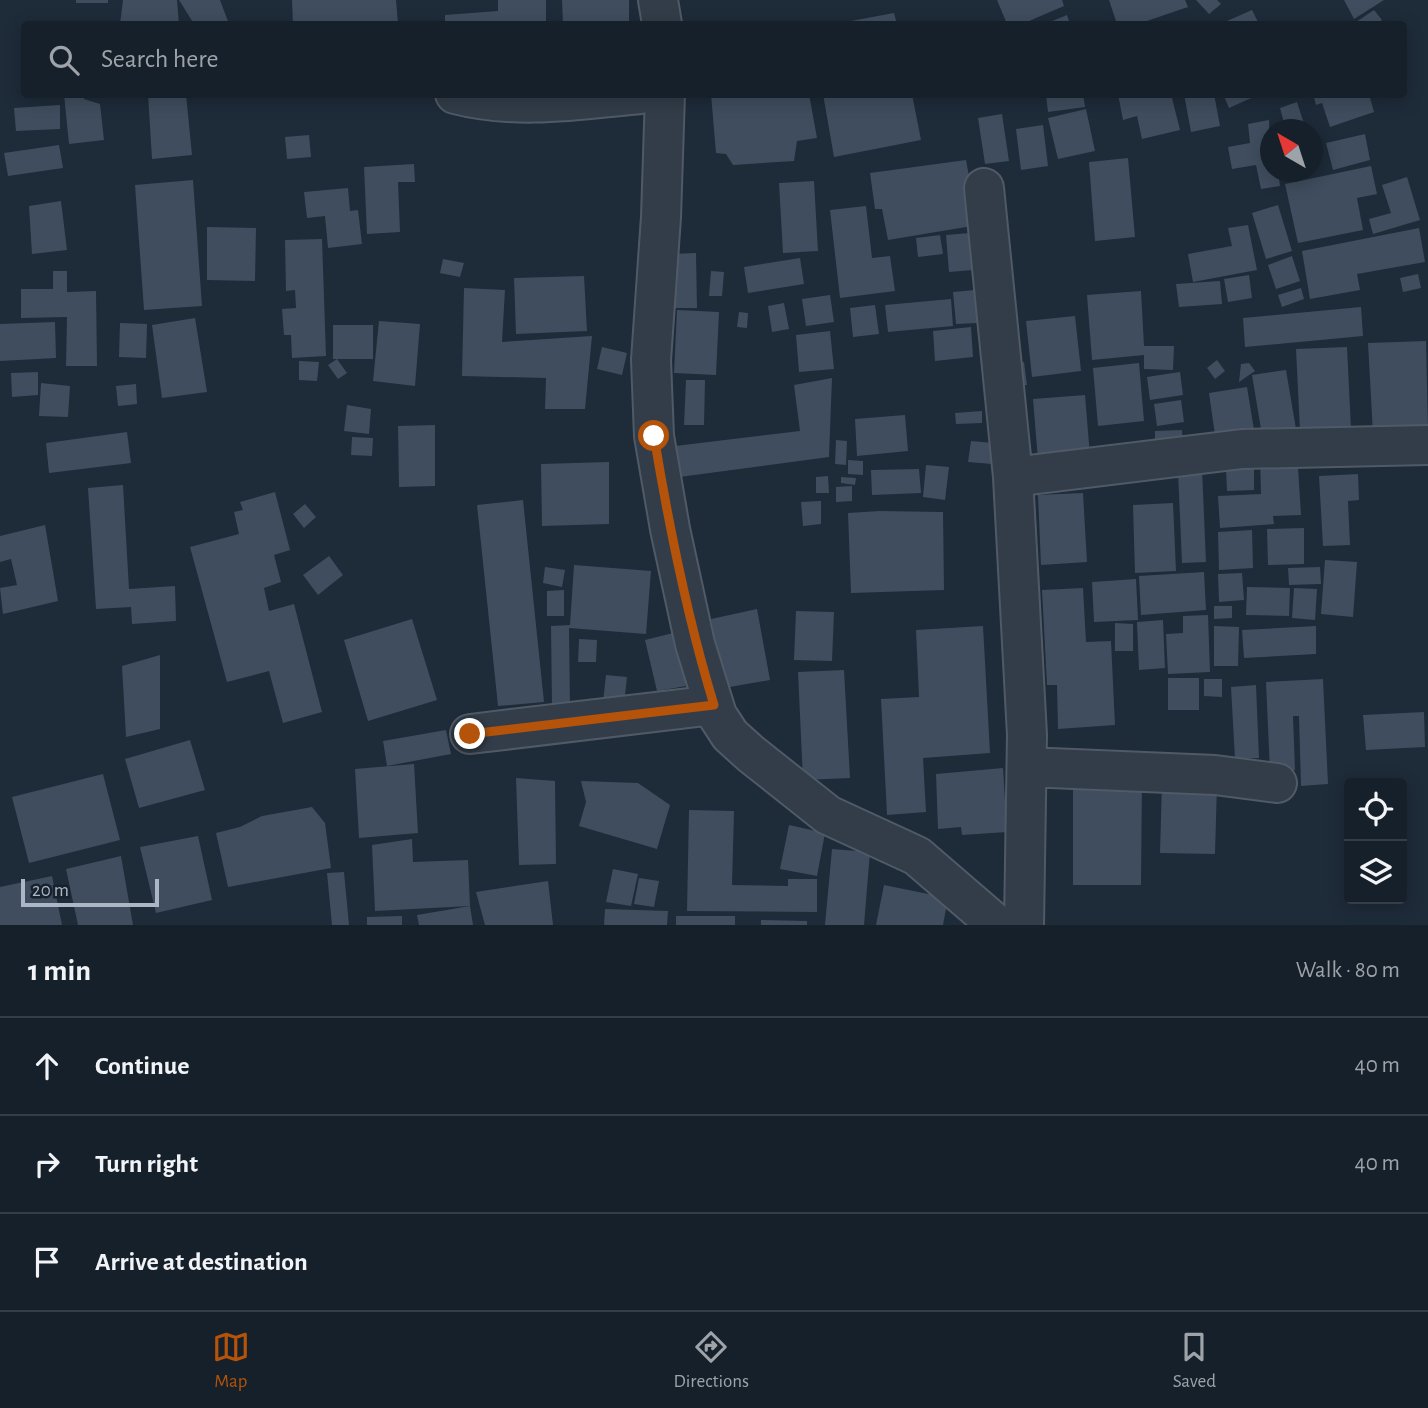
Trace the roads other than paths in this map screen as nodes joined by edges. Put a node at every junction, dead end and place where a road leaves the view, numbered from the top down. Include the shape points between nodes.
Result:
1 (658, 0) edge
2 (662, 21) edge
3 (470, 98) edge
4 (597, 98) edge
5 (665, 98) edge
6 (984, 188) dead end
7 (1428, 445) edge
8 (1013, 477) junction
9 (714, 705) junction
10 (470, 734) dead end
11 (1027, 767) junction
12 (1277, 783) dead end
13 (997, 925) edge
14 (1024, 925) edge

1 - 2 street
3 - 4 street via 533,104
5 - 9 street via 651,360 654,436 695,644
6 - 8 street
7 - 8 street via 1242,449
8 - 11 street
9 - 10 street
9 - 13 street via 730,735 828,815 917,856
11 - 12 street via 1215,775
11 - 14 street

